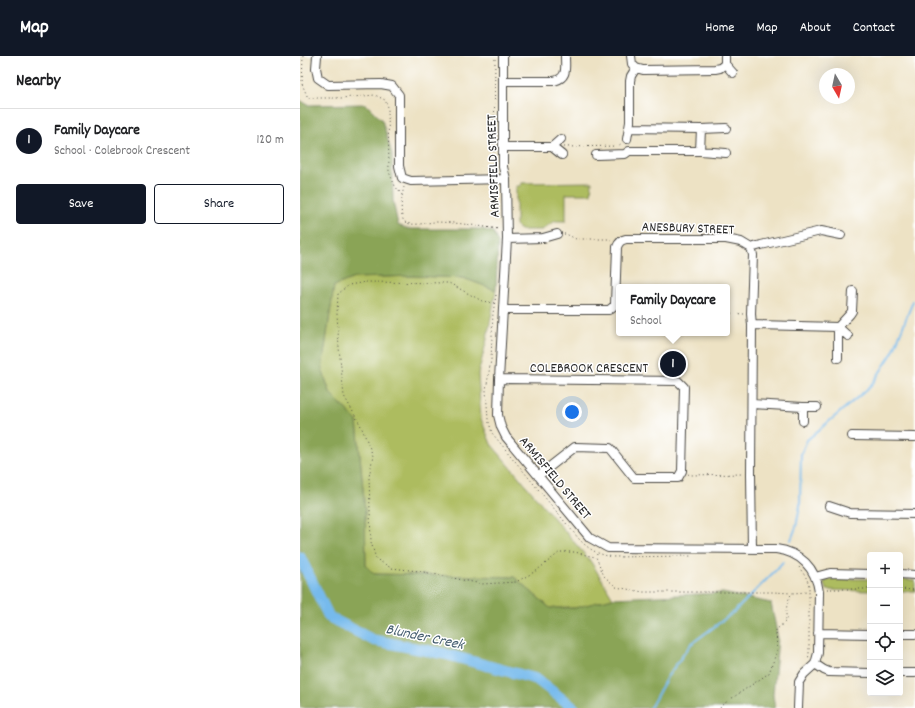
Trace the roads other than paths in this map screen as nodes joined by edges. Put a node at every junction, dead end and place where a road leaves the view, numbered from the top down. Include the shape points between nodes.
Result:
1 (317, 56) edge
2 (503, 56) edge
3 (565, 56) edge
4 (631, 56) edge
5 (725, 60) edge
6 (636, 68) junction
7 (732, 73) dead end
8 (503, 81) junction
9 (629, 128) junction
10 (726, 128) dead end
11 (701, 129) junction
12 (561, 139) dead end
13 (627, 139) road end
14 (503, 147) junction
15 (552, 147) junction
16 (700, 151) junction
17 (726, 153) dead end
18 (562, 155) dead end
19 (596, 155) dead end
20 (506, 179) junction
21 (557, 234) road end
22 (840, 235) dead end
23 (507, 239) junction
24 (751, 248) junction
25 (617, 284) edge
26 (853, 291) dead end
27 (616, 306) edge
28 (503, 310) junction
29 (752, 325) junction
30 (838, 327) junction
31 (848, 336) dead end
32 (838, 358) dead end
33 (499, 380) junction
34 (752, 404) junction
35 (803, 407) junction
36 (817, 407) dead end
37 (803, 421) dead end
38 (852, 436) dead end
39 (915, 438) edge
40 (538, 476) junction
41 (829, 506) dead end
42 (915, 514) edge
43 (752, 549) junction
44 (867, 574) edge
45 (903, 574) edge
46 (915, 575) edge
47 (815, 577) junction
48 (818, 633) junction
49 (867, 634) edge
50 (903, 634) edge
51 (915, 634) edge
52 (811, 662) junction
53 (867, 673) edge
54 (903, 673) edge
55 (915, 673) edge
56 (798, 708) edge

1 - 20 street via 318,78 328,85 382,84 392,86 399,95 399,166 402,178 411,182
2 - 8 street, ARMISFIELD STREET
3 - 8 street via 565,72 560,79
4 - 6 street via 632,64
5 - 6 street via 720,68 716,69
5 - 7 street
6 - 9 street via 630,81
8 - 14 street, ARMISFIELD STREET
9 - 11 street
9 - 13 street
10 - 11 street
11 - 16 street
12 - 15 street
14 - 15 street
14 - 20 street, ARMISFIELD STREET
15 - 18 street
16 - 17 street
16 - 19 street via 629,151 625,154
20 - 23 street, ARMISFIELD STREET
21 - 23 street via 543,238
22 - 24 street via 821,230
23 - 28 street, ARMISFIELD STREET
24 - 25 street, ANESBURY STREET via 741,242 726,239 622,240 617,248
24 - 29 street, ANESBURY STREET
26 - 30 street via 852,311
27 - 28 street via 609,310
28 - 33 street, ARMISFIELD STREET
29 - 30 street
29 - 34 street, ANESBURY STREET
30 - 31 street
30 - 32 street
33 - 40 street, ARMISFIELD STREET via 498,415 501,428
33 - 40 street, COLEBROOK CRESCENT via 678,381 684,387 682,471 678,478 634,478 610,448 575,447
34 - 35 street
34 - 43 street, ANESBURY STREET
35 - 36 street
35 - 37 street
38 - 39 street
40 - 43 street, ARMISFIELD STREET via 590,538 608,548
41 - 42 street via 850,513
43 - 47 street, ARMISFIELD STREET via 776,549 796,555 804,561
44 - 47 street via 830,573
45 - 46 street
47 - 48 street, ARMISFIELD STREET via 819,588
48 - 49 street
48 - 52 street, ARMISFIELD STREET via 818,653
50 - 51 street
52 - 53 street via 829,672
52 - 56 street via 799,682
54 - 55 street

